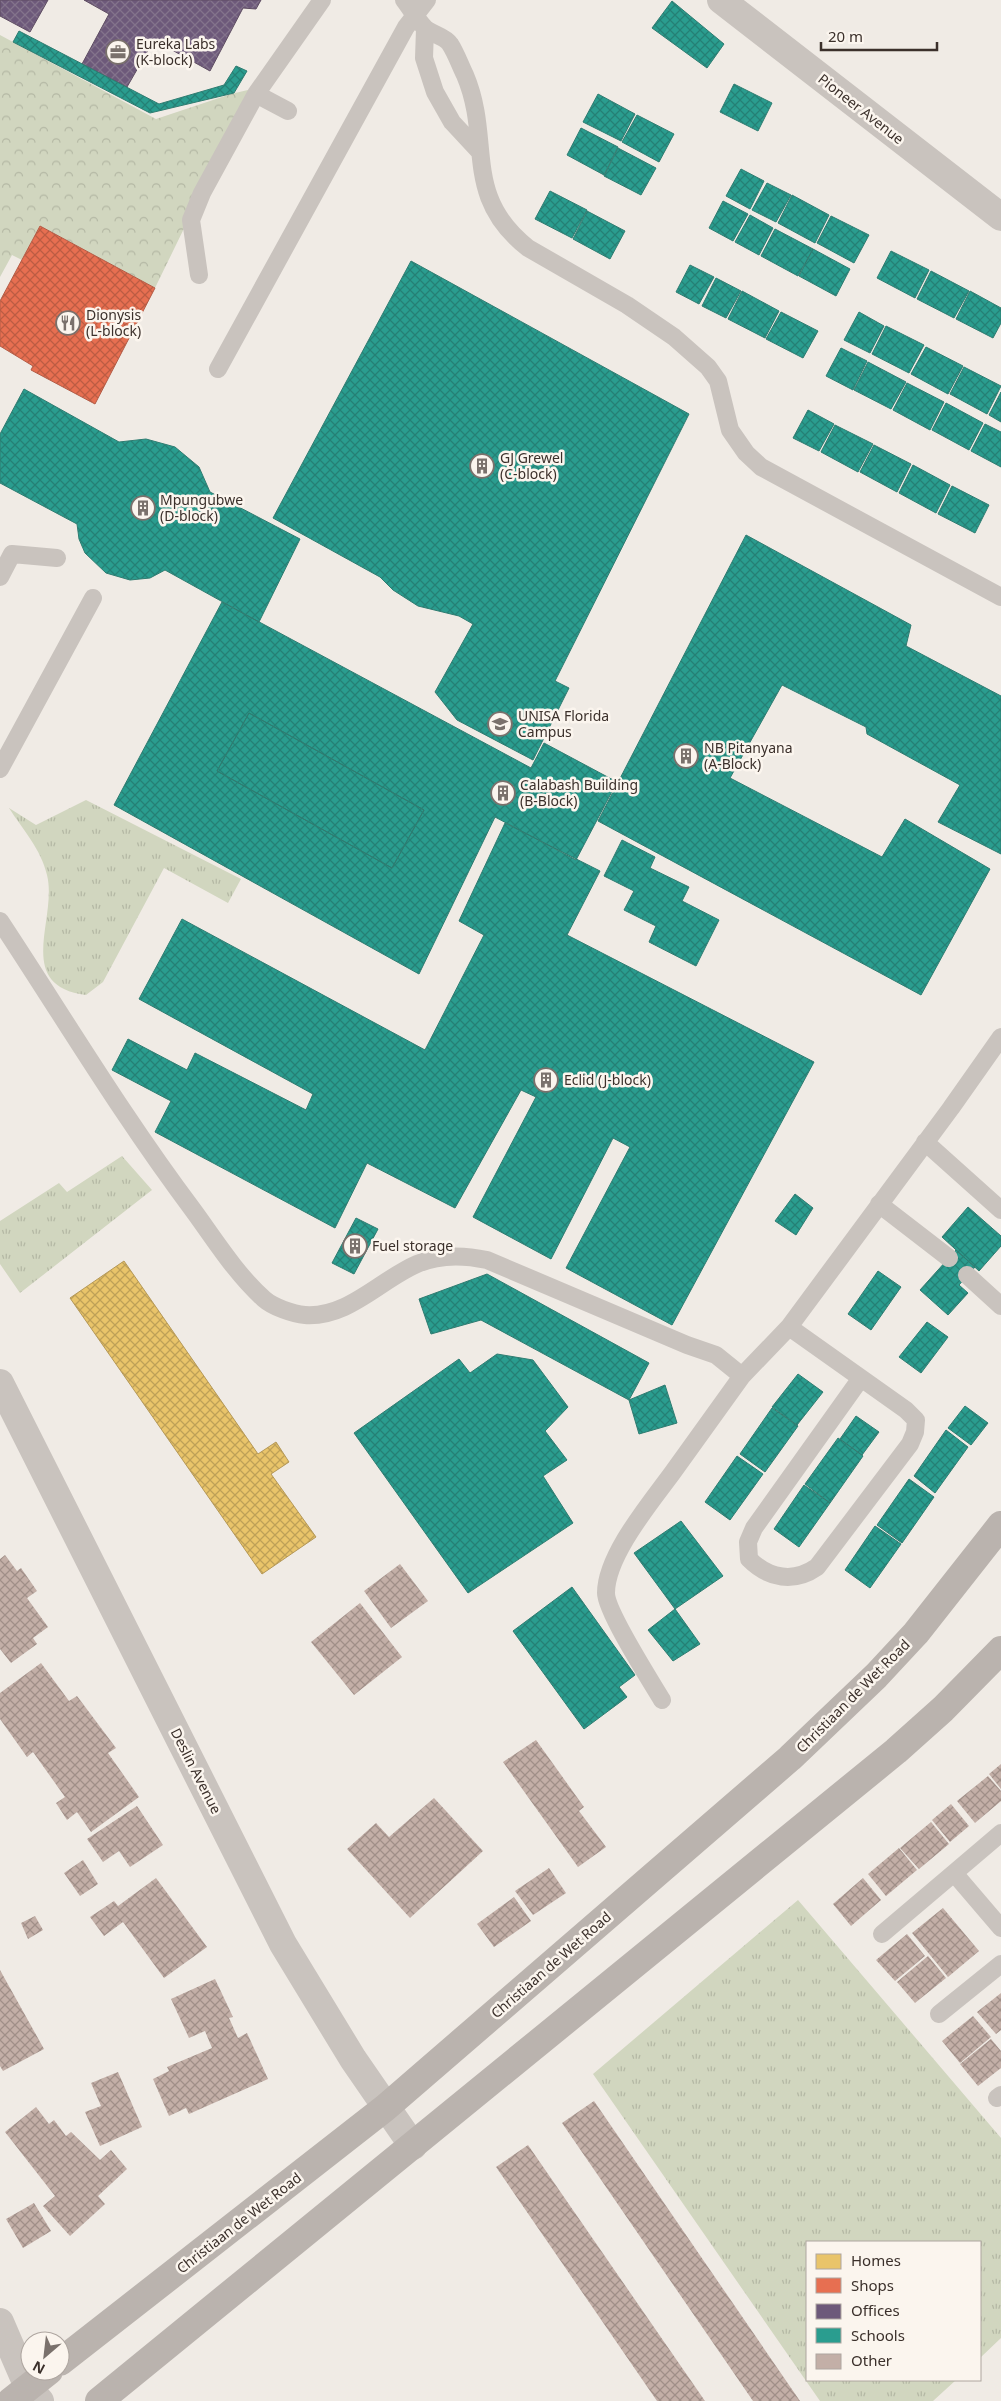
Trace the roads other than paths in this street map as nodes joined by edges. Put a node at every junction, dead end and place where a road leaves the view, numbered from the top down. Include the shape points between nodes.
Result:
1 (322, 0) edge
2 (404, 0) edge
3 (427, 0) edge
4 (721, 0) edge
5 (420, 22) junction
6 (256, 94) junction
7 (288, 111) dead end
8 (478, 150) junction
9 (1001, 218) edge
10 (199, 275) dead end
11 (218, 369) dead end
12 (57, 558) dead end
13 (0, 577) edge
14 (1001, 597) edge
15 (93, 598) dead end
16 (0, 769) edge
17 (3, 931) edge
18 (1001, 1038) edge
19 (925, 1142) junction
20 (879, 1204) junction
21 (1001, 1210) edge
22 (949, 1258) dead end
23 (967, 1275) dead end
24 (1001, 1306) edge
25 (789, 1327) junction
26 (742, 1376) junction
27 (861, 1378) junction
28 (1, 1385) edge
29 (1001, 1524) edge
30 (1001, 1650) edge
31 (662, 1700) dead end
32 (1001, 1833) edge
33 (954, 1874) junction
34 (1001, 1928) edge
35 (882, 1934) dead end
36 (1001, 1964) edge
37 (939, 2014) dead end
38 (385, 2108) junction
39 (413, 2146) junction
40 (0, 2322) edge
41 (70, 2354) edge
42 (40, 2381) edge
43 (26, 2396) edge
44 (100, 2401) edge

1 - 6 lane
2 - 5 lane
3 - 5 lane
4 - 9 street, Pioneer Avenue
5 - 8 lane via 424,58 435,92 452,122
5 - 8 lane via 449,42 465,76 476,110
5 - 11 lane via 406,27
6 - 7 lane
6 - 10 lane via 202,193 191,220
8 - 14 lane via 485,187 495,214 514,237 674,337 708,367 718,381 730,430 746,453 762,467
12 - 13 lane via 12,554
15 - 16 lane
17 - 26 lane via 169,1178 244,1278 265,1300 304,1315 326,1314 368,1294 417,1264 464,1255 488,1260 716,1355
18 - 19 lane
19 - 20 lane
19 - 21 lane
20 - 22 lane
20 - 25 lane
23 - 24 lane
25 - 26 lane
25 - 27 lane
26 - 31 lane via 634,1526 610,1576 606,1593 610,1610
27 - 27 lane via 916,1420 910,1444 817,1567 795,1578 769,1574 749,1559 748,1542 754,1528
28 - 38 street, Deslin Avenue via 283,1944
29 - 38 main road, Christiaan de Wet Road via 916,1633 790,1758
30 - 39 main road via 896,1751
32 - 33 lane
33 - 34 lane
33 - 35 lane
36 - 37 lane
38 - 39 street, Deslin Avenue
38 - 41 main road, Christiaan de Wet Road
39 - 44 main road
40 - 43 street
42 - 43 main road

